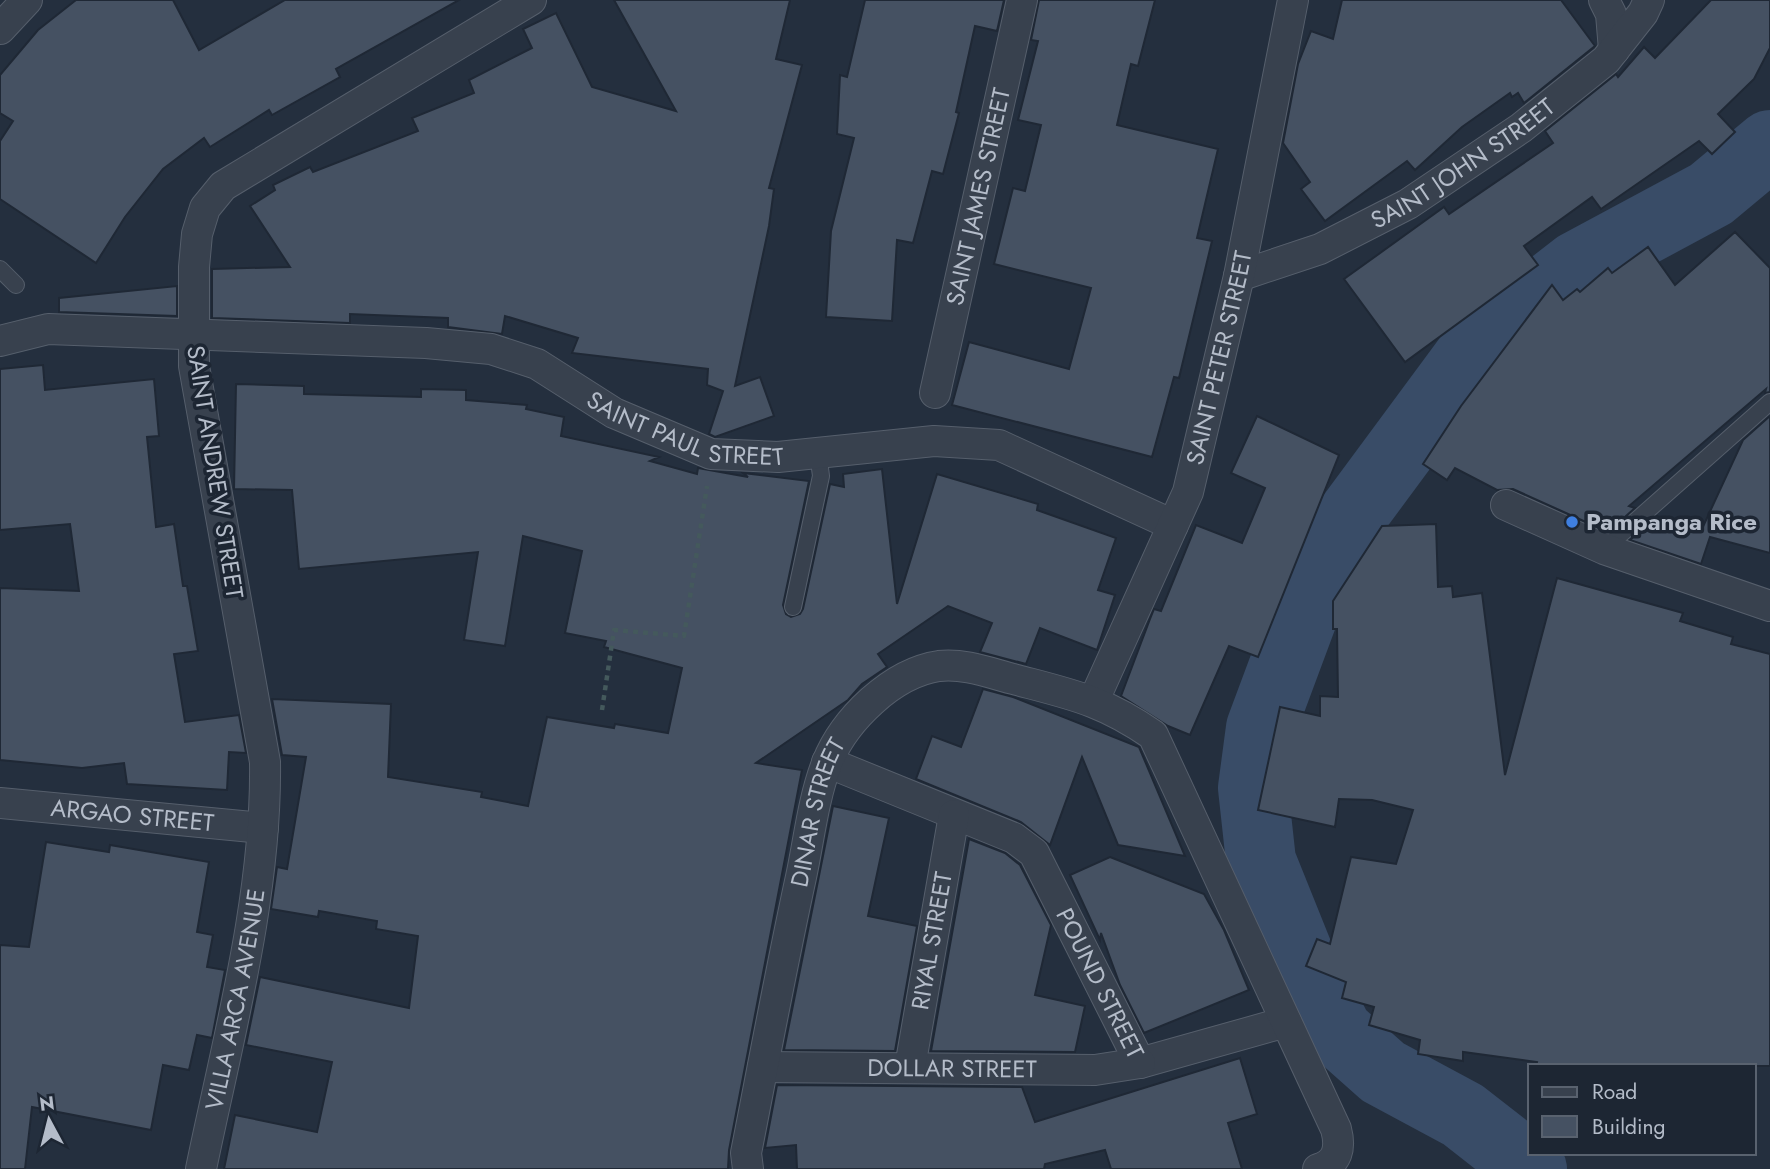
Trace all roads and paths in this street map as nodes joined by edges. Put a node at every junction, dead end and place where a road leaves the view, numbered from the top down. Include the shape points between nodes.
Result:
1 (27, 0) edge
2 (531, 0) edge
3 (1022, 0) edge
4 (1293, 0) edge
5 (1604, 0) edge
6 (1649, 0) edge
7 (0, 29) edge
8 (1615, 50) junction
9 (0, 269) edge
10 (1239, 275) junction
11 (16, 285) dead end
12 (192, 336) junction
13 (0, 341) edge
14 (935, 393) dead end
15 (1770, 401) edge
16 (818, 453) junction
17 (708, 478) dead end
18 (1506, 505) dead end
19 (1173, 525) junction
20 (1604, 550) junction
21 (1770, 606) edge
22 (793, 607) dead end
23 (1094, 700) junction
24 (602, 710) dead end
25 (827, 762) junction
26 (0, 803) edge
27 (954, 815) junction
28 (263, 828) junction
29 (1286, 1022) junction
30 (1140, 1063) junction
31 (763, 1067) junction
32 (910, 1067) junction
33 (201, 1169) edge
34 (748, 1169) edge
35 (1318, 1169) edge

1 - 7 street
2 - 12 street, SAINT ANDREW STREET via 223,187 205,208 197,234
3 - 14 street, SAINT JAMES STREET
4 - 10 street, SAINT PETER STREET
5 - 8 street via 1611,13
6 - 8 street, SAINT JOHN STREET
8 - 10 street, SAINT JOHN STREET via 1521,128 1408,204 1321,249
9 - 11 lane
10 - 19 street, SAINT PETER STREET via 1188,492
12 - 13 street, SAINT PAUL STREET via 48,329
12 - 16 street, SAINT PAUL STREET via 491,349 537,364 614,413 711,454 778,457
12 - 28 street, SAINT ANDREW STREET via 198,398 265,762
15 - 20 lane
16 - 19 street, SAINT PAUL STREET via 934,441 999,445
16 - 22 lane via 821,476
17 - 24 path via 684,636 614,631
18 - 20 street
19 - 23 street, SAINT PETER STREET
20 - 21 street
23 - 25 street, DINAR STREET via 964,666 939,666 916,673 880,694 851,722
23 - 29 street via 1153,736
25 - 27 street, POUND STREET
25 - 31 street, DINAR STREET
26 - 28 street, ARGAO STREET
27 - 30 street, POUND STREET via 1014,838 1034,853
27 - 32 street, RIYAL STREET
28 - 33 street, VILLA ARCA AVENUE via 245,953
29 - 30 street, POUND STREET
29 - 35 street via 1340,1143 1337,1156
30 - 32 street, DOLLAR STREET via 1095,1070
31 - 32 street, DOLLAR STREET
31 - 34 street, DINAR STREET via 746,1153

